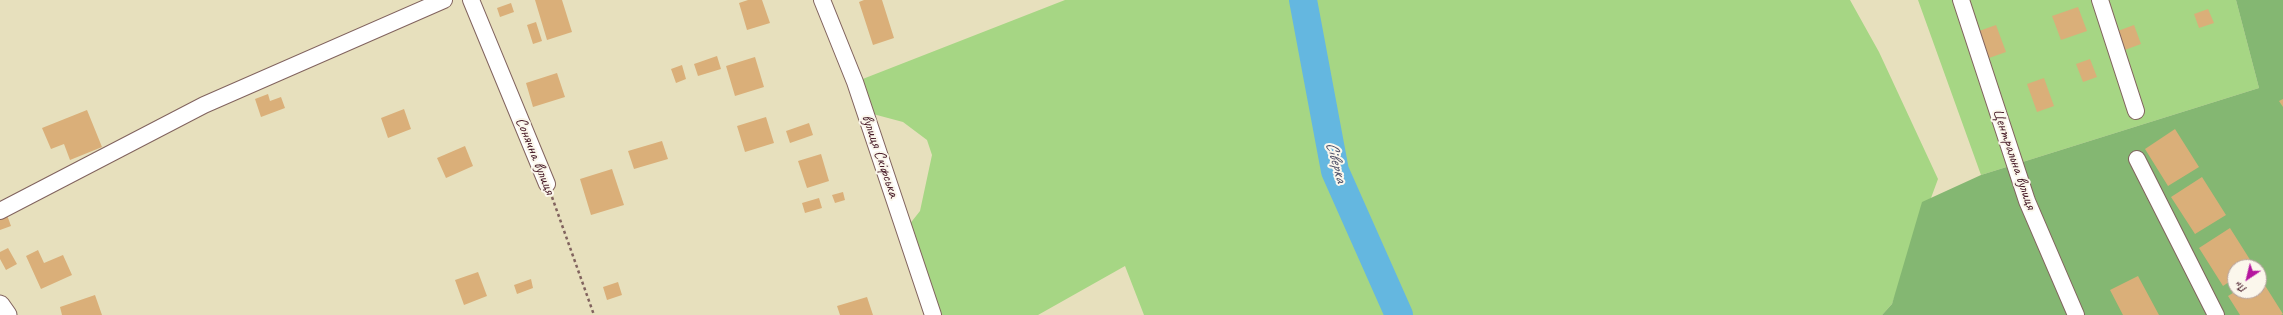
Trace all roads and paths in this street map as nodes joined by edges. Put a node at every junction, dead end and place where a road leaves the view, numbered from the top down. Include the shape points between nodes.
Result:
1 (444, 0) edge
2 (471, 0) edge
3 (822, 0) edge
4 (1960, 0) edge
5 (2100, 0) edge
6 (2136, 111) dead end
7 (2137, 160) dead end
8 (547, 184) joint
9 (0, 211) edge
10 (0, 305) edge
11 (7, 315) edge
12 (594, 315) edge
13 (933, 315) edge
14 (2076, 315) edge
15 (2216, 315) edge

1 - 9 street via 204,105
2 - 8 street, Сонячна вулиця
3 - 13 street, вулиця Скіфська via 855,82
4 - 14 street, Центральна вулиця via 2027,201
5 - 6 street
7 - 15 street
8 - 12 path, Сонячна вулиця
10 - 11 street

